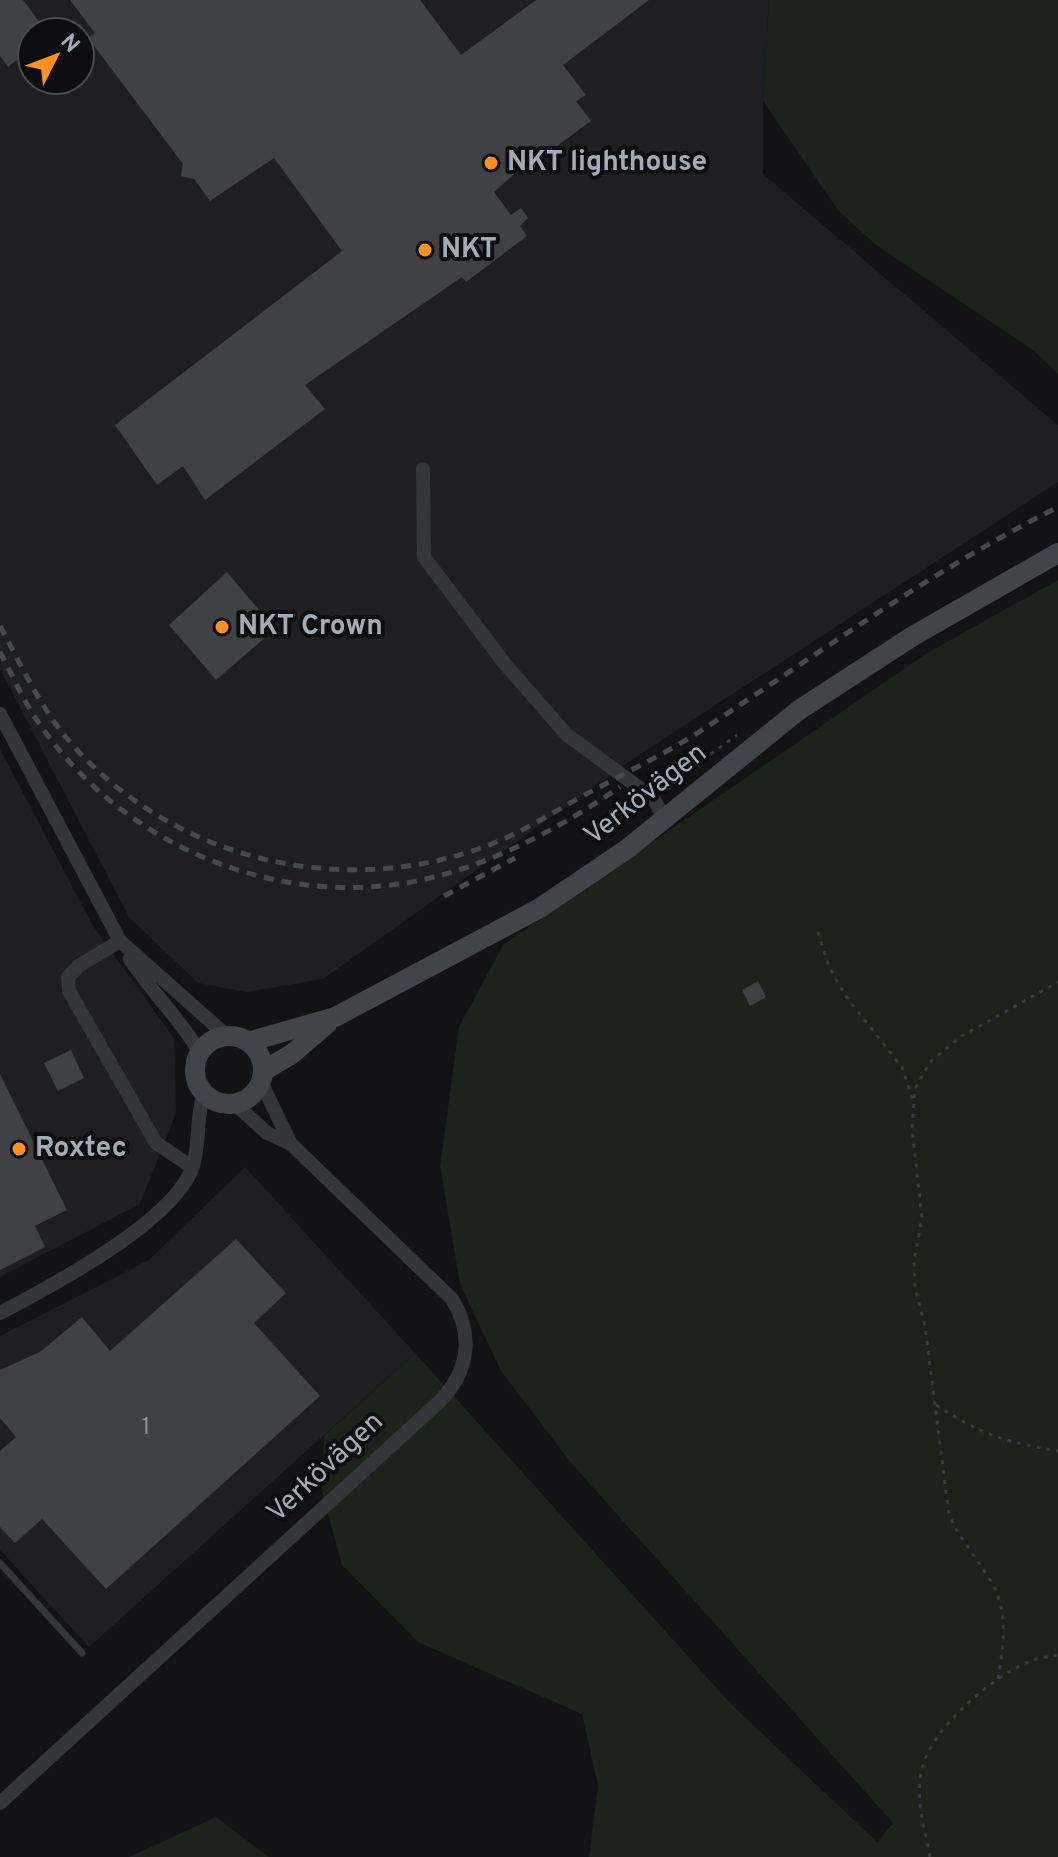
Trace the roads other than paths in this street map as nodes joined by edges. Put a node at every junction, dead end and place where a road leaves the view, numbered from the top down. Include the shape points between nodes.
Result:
1 (423, 469) dead end
2 (1058, 553) edge
3 (0, 714) edge
4 (665, 818) junction
5 (120, 941) junction
6 (335, 1017) junction
7 (227, 1036) junction
8 (248, 1042) junction
9 (200, 1053) junction
10 (262, 1077) junction
11 (204, 1093) junction
12 (235, 1104) junction
13 (291, 1144) junction
14 (192, 1167) junction
15 (0, 1313) edge
16 (0, 1563) edge
17 (82, 1653) dead end
18 (0, 1803) edge

1 - 4 street via 424,557 567,735 652,797
2 - 4 main road, Verkövägen via 913,636 799,710
3 - 5 street
4 - 6 main road, Verkövägen via 540,908
5 - 7 street
5 - 9 street
5 - 14 street via 80,965 68,977 69,991 156,1143
6 - 8 main road, Verkövägen
6 - 10 main road
7 - 8 main road
7 - 9 main road via 211,1041
8 - 10 main road, Verkövägen via 260,1055
9 - 11 main road via 195,1074
10 - 12 main road via 251,1096
10 - 13 street, Verkövägen
11 - 12 main road, Verkövägen
11 - 14 street
12 - 13 street, Verkövägen via 267,1133
13 - 18 street, Verkövägen via 452,1299 466,1332 462,1369 439,1402
14 - 15 street via 163,1206 102,1257
16 - 17 lane

